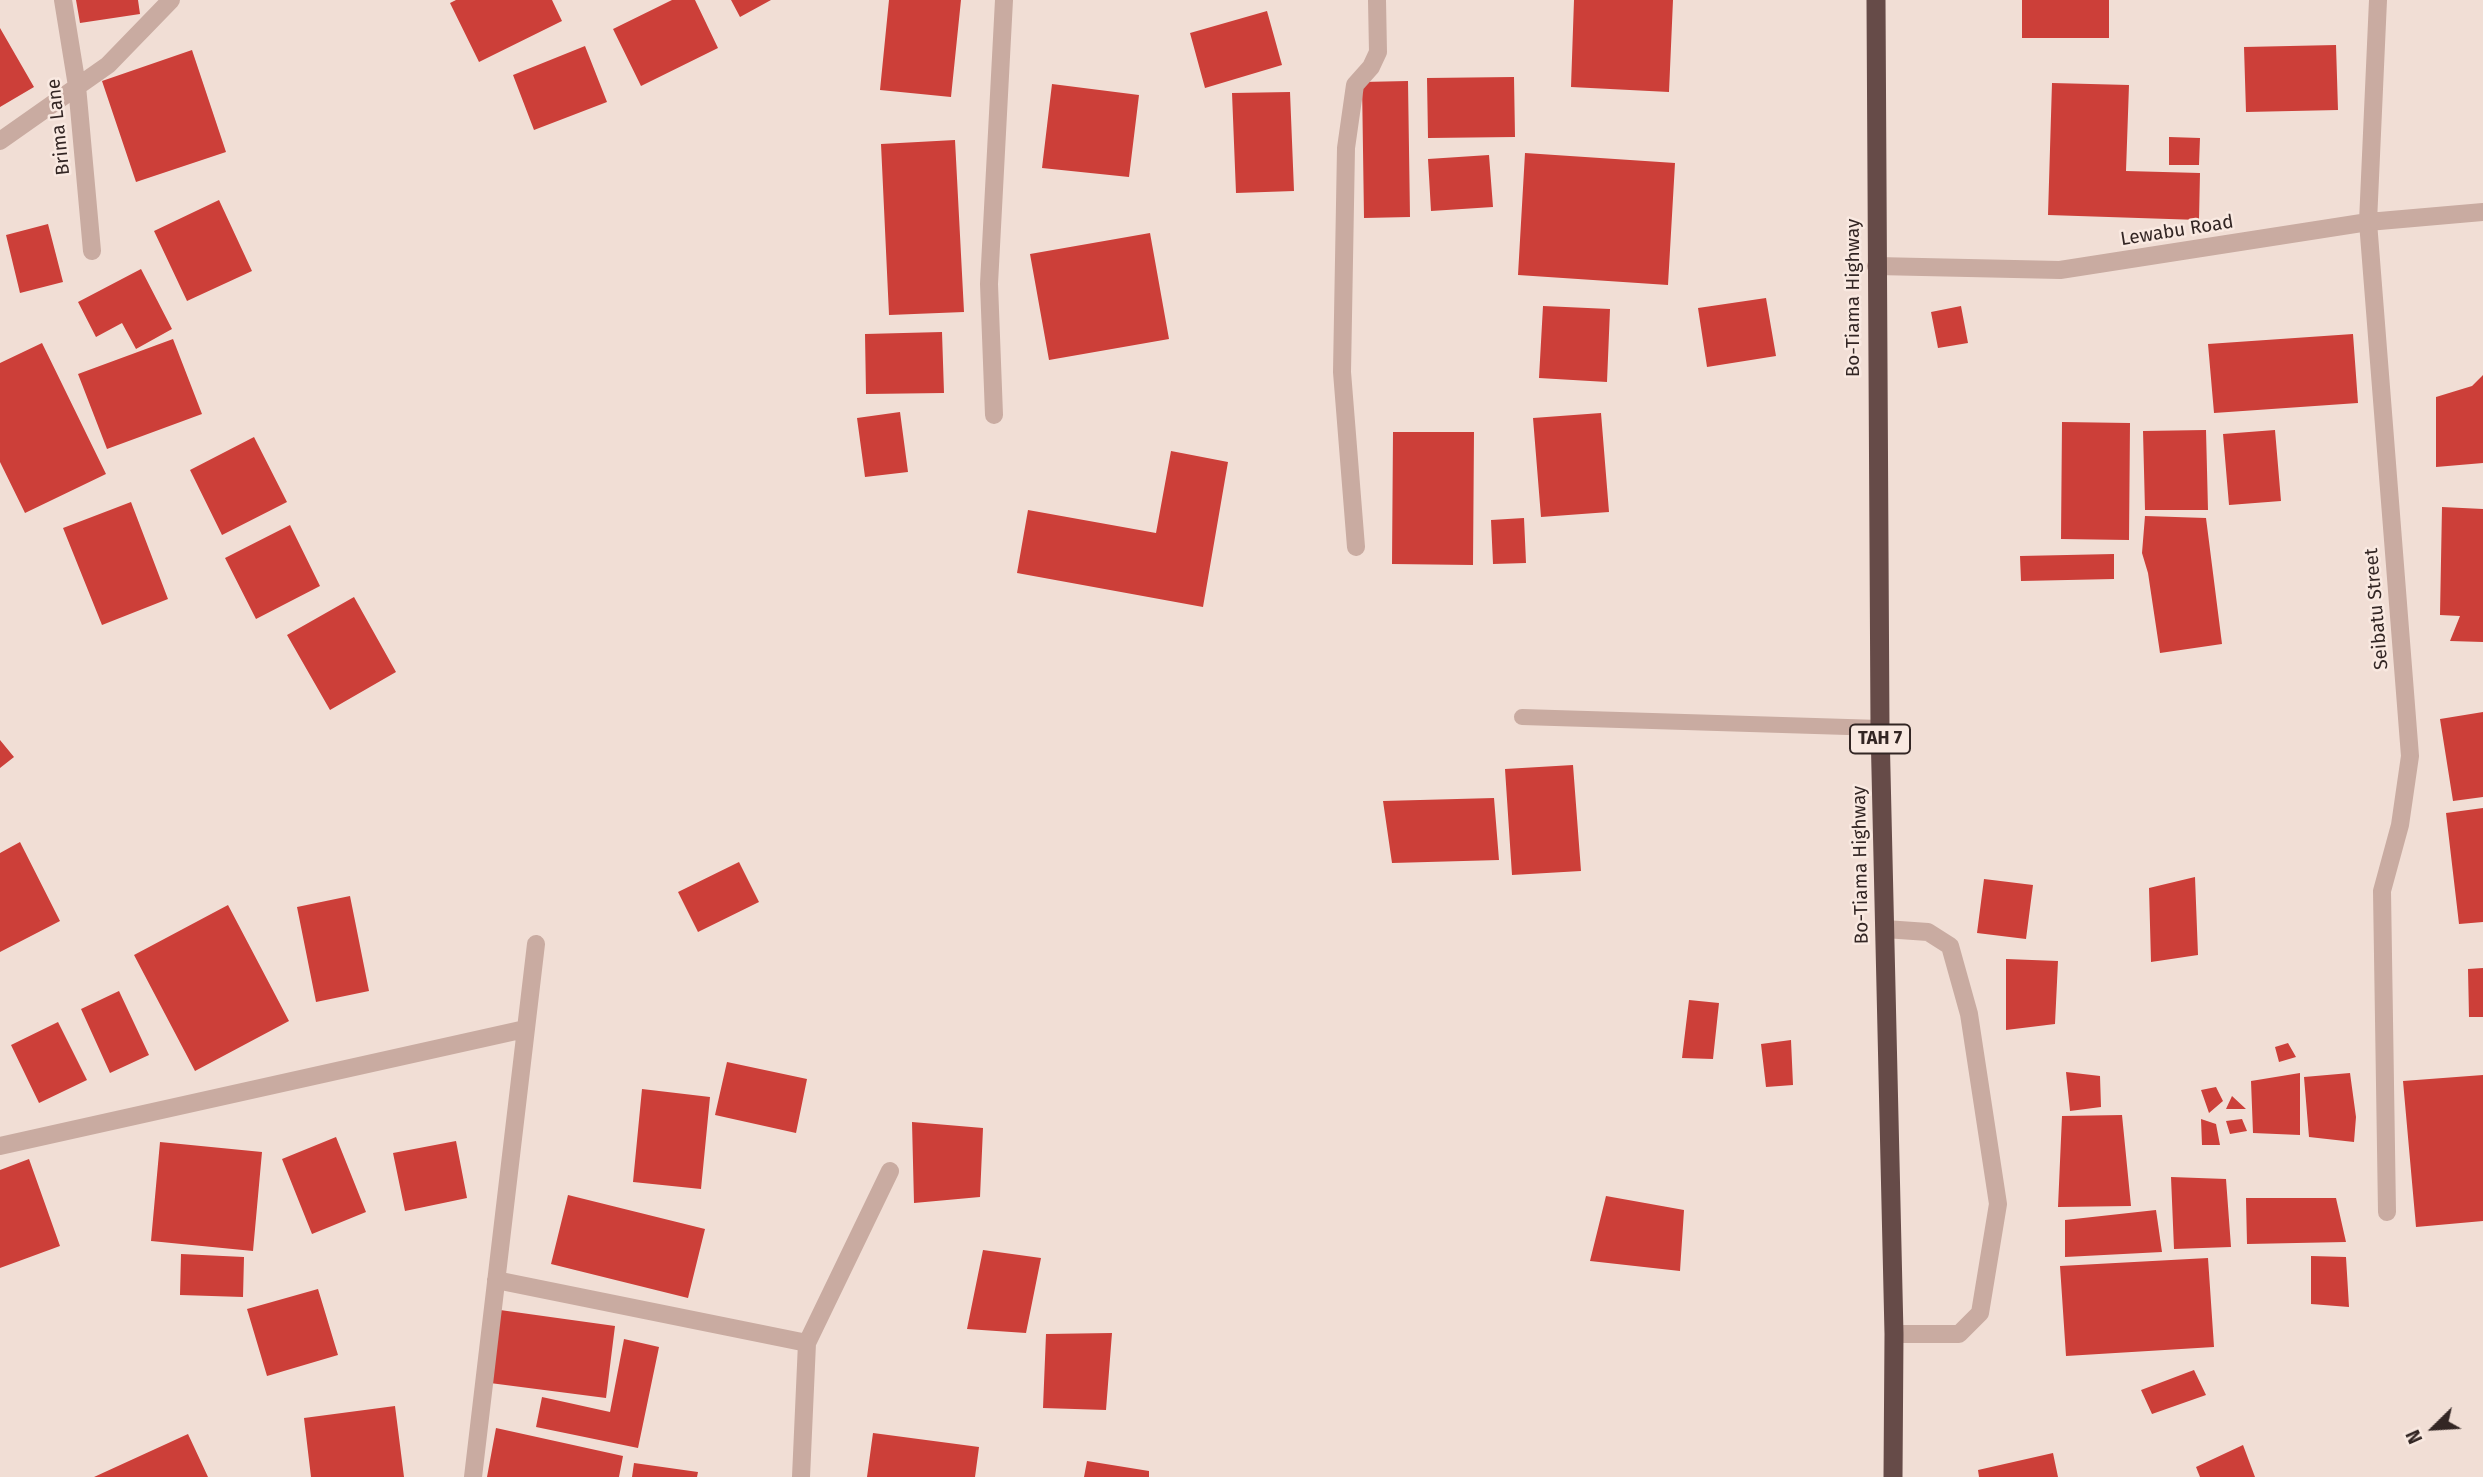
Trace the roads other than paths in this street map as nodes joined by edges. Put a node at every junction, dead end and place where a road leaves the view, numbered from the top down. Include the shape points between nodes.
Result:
1 (63, 0) edge
2 (171, 0) edge
3 (1004, 0) edge
4 (1377, 0) edge
5 (1876, 0) edge
6 (2378, 0) edge
7 (77, 86) junction
8 (0, 141) edge
9 (2483, 212) edge
10 (2368, 222) junction
11 (92, 251) dead end
12 (1877, 266) junction
13 (994, 415) dead end
14 (1356, 547) dead end
15 (1522, 717) dead end
16 (1880, 728) junction
17 (1885, 929) junction
18 (536, 944) dead end
19 (525, 1029) junction
20 (0, 1146) edge
21 (890, 1171) dead end
22 (2387, 1212) dead end
23 (496, 1280) junction
24 (1894, 1334) junction
25 (807, 1343) junction
26 (472, 1477) edge
27 (801, 1477) edge
28 (1893, 1477) edge

1 - 7 street, Brima Lane
2 - 7 street via 108,65
3 - 13 street via 989,284
4 - 14 street via 1378,52 1355,85 1346,148 1342,372
5 - 12 highway, Bo-Tiama Highway / TAH 7
6 - 10 street, Seibatu Street
7 - 8 street
7 - 11 street, Brima Lane
9 - 10 street, Lewabu Road
10 - 12 street, Lewabu Road via 2060,270
10 - 22 street, Seibatu Street via 2410,756 2400,825 2382,891
12 - 16 highway, Bo-Tiama Highway / TAH 7
15 - 16 lane
16 - 17 highway, Bo-Tiama Highway / TAH 7
17 - 24 highway, Bo-Tiama Highway / TAH 7
17 - 24 street via 1928,932 1950,946 1969,1014 1997,1204 1980,1312 1959,1334
18 - 19 street
19 - 20 street
19 - 23 street
21 - 25 street
23 - 25 street
23 - 26 street
24 - 28 highway, Bo-Tiama Highway / TAH 7
25 - 27 street

